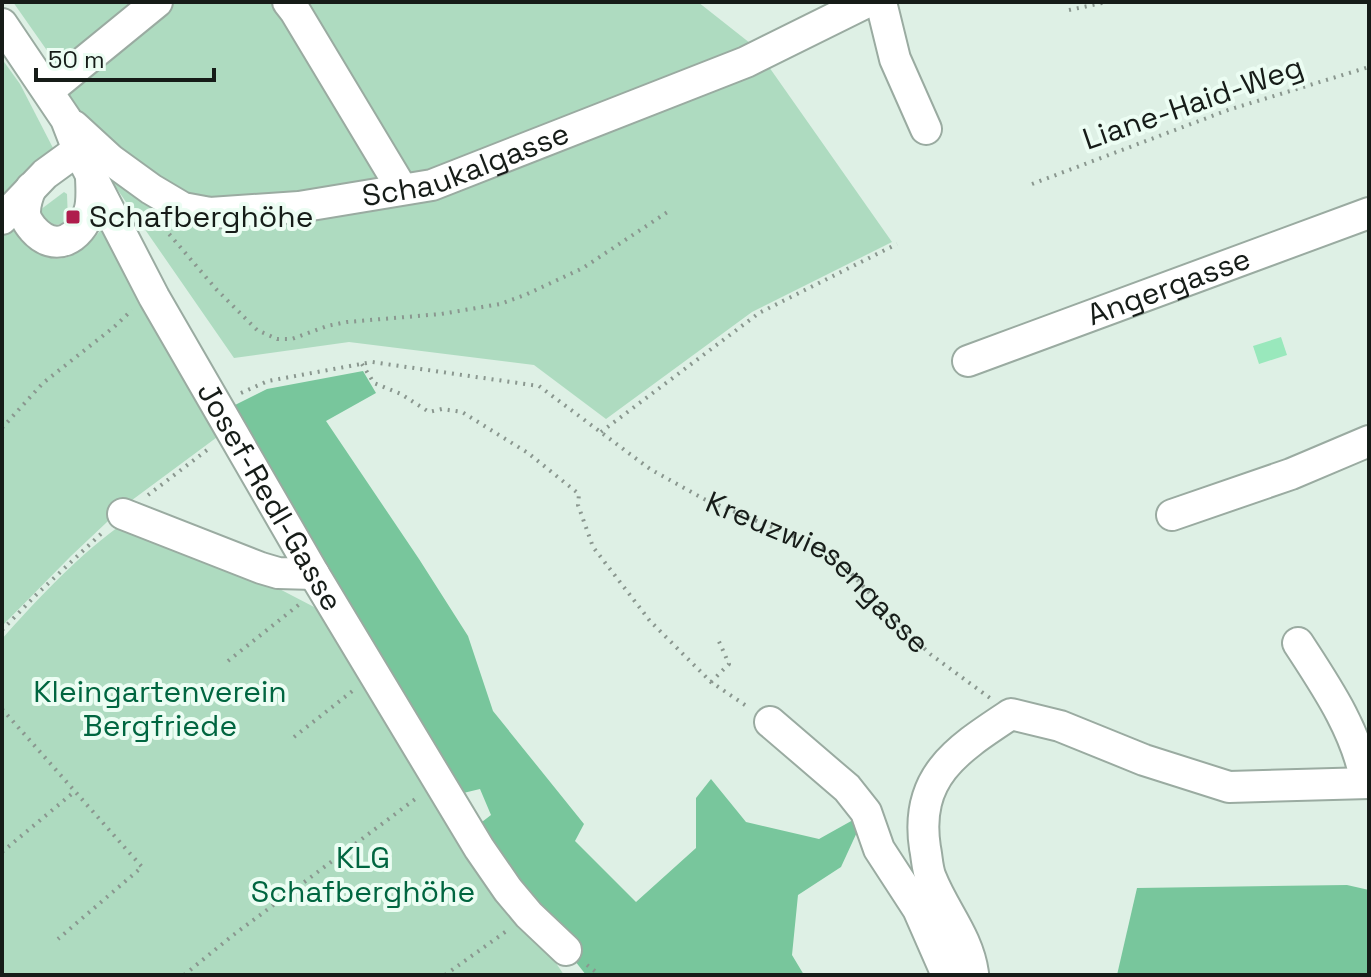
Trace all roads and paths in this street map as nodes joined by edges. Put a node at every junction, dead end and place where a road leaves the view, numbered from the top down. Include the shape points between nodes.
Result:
1 (157, 2) edge
2 (288, 2) edge
3 (867, 2) edge
4 (881, 2) edge
5 (1107, 2) edge
6 (1069, 10) dead end
7 (2, 24) edge
8 (1369, 67) edge
9 (48, 91) junction
10 (66, 119) junction
11 (926, 129) dead end
12 (84, 162) junction
13 (1032, 184) dead end
14 (31, 188) junction
15 (402, 189) junction
16 (669, 211) dead end
17 (1369, 213) edge
18 (2, 219) edge
19 (163, 227) dead end
20 (897, 244) dead end
21 (154, 297) junction
22 (968, 361) dead end
23 (362, 364) junction
24 (268, 381) dead end
25 (2, 428) edge
26 (232, 431) junction
27 (601, 432) junction
28 (1369, 441) edge
29 (123, 514) junction
30 (1172, 515) dead end
31 (314, 574) junction
32 (2, 630) edge
33 (717, 637) dead end
34 (1298, 643) dead end
35 (228, 661) dead end
36 (374, 674) junction
37 (711, 682) junction
38 (2, 709) edge
39 (1011, 714) junction
40 (770, 722) joint
41 (294, 737) dead end
42 (439, 782) junction
43 (1367, 783) edge
44 (75, 791) junction
45 (2, 852) edge
46 (529, 915) junction
47 (58, 939) dead end
48 (566, 950) dead end
49 (184, 975) edge
50 (445, 975) edge
51 (947, 975) edge
52 (970, 975) edge

1 - 9 street
2 - 15 street
3 - 15 street, Schaukalgasse via 746,62 432,185
4 - 11 street via 895,59
5 - 6 path
7 - 9 street, Josef-Redl-Gasse
8 - 13 path, Liane-Haid-Weg via 1228,110
9 - 10 street, Josef-Redl-Gasse
10 - 12 street, Josef-Redl-Gasse
10 - 15 street, Schaukalgasse via 111,160 183,208 210,213 299,207
12 - 14 street via 45,174
12 - 14 street via 90,209 80,231 67,240 43,238 27,220
12 - 21 street, Josef-Redl-Gasse
14 - 18 street
16 - 19 path via 583,268 500,304 347,322 292,339 257,330
17 - 22 street, Angergasse
20 - 27 path via 759,313
21 - 25 path via 43,383
21 - 26 street, Josef-Redl-Gasse
23 - 24 path, Kreuzwiesengasse
23 - 27 path, Kreuzwiesengasse via 539,386
23 - 37 path via 374,383 429,412 462,412 528,453 579,494 593,547 650,621
26 - 29 path
26 - 31 street, Josef-Redl-Gasse
27 - 39 path, Kreuzwiesengasse via 650,469 704,499 827,550 930,654
28 - 30 street
29 - 31 street via 261,568
29 - 32 path
31 - 35 path via 301,604
31 - 36 street, Josef-Redl-Gasse
33 - 37 path via 729,664
34 - 43 street via 1357,745
36 - 41 path
36 - 42 street, Josef-Redl-Gasse
37 - 40 path
38 - 44 path
39 - 43 street via 1060,726 1229,787
39 - 52 street via 945,763 929,789 922,828 930,876 970,956
40 - 51 street via 847,788 866,812 879,849 918,909
42 - 46 street, Josef-Redl-Gasse
42 - 49 path
44 - 45 path
44 - 47 path via 142,867
46 - 48 street, Josef-Redl-Gasse
46 - 50 path

